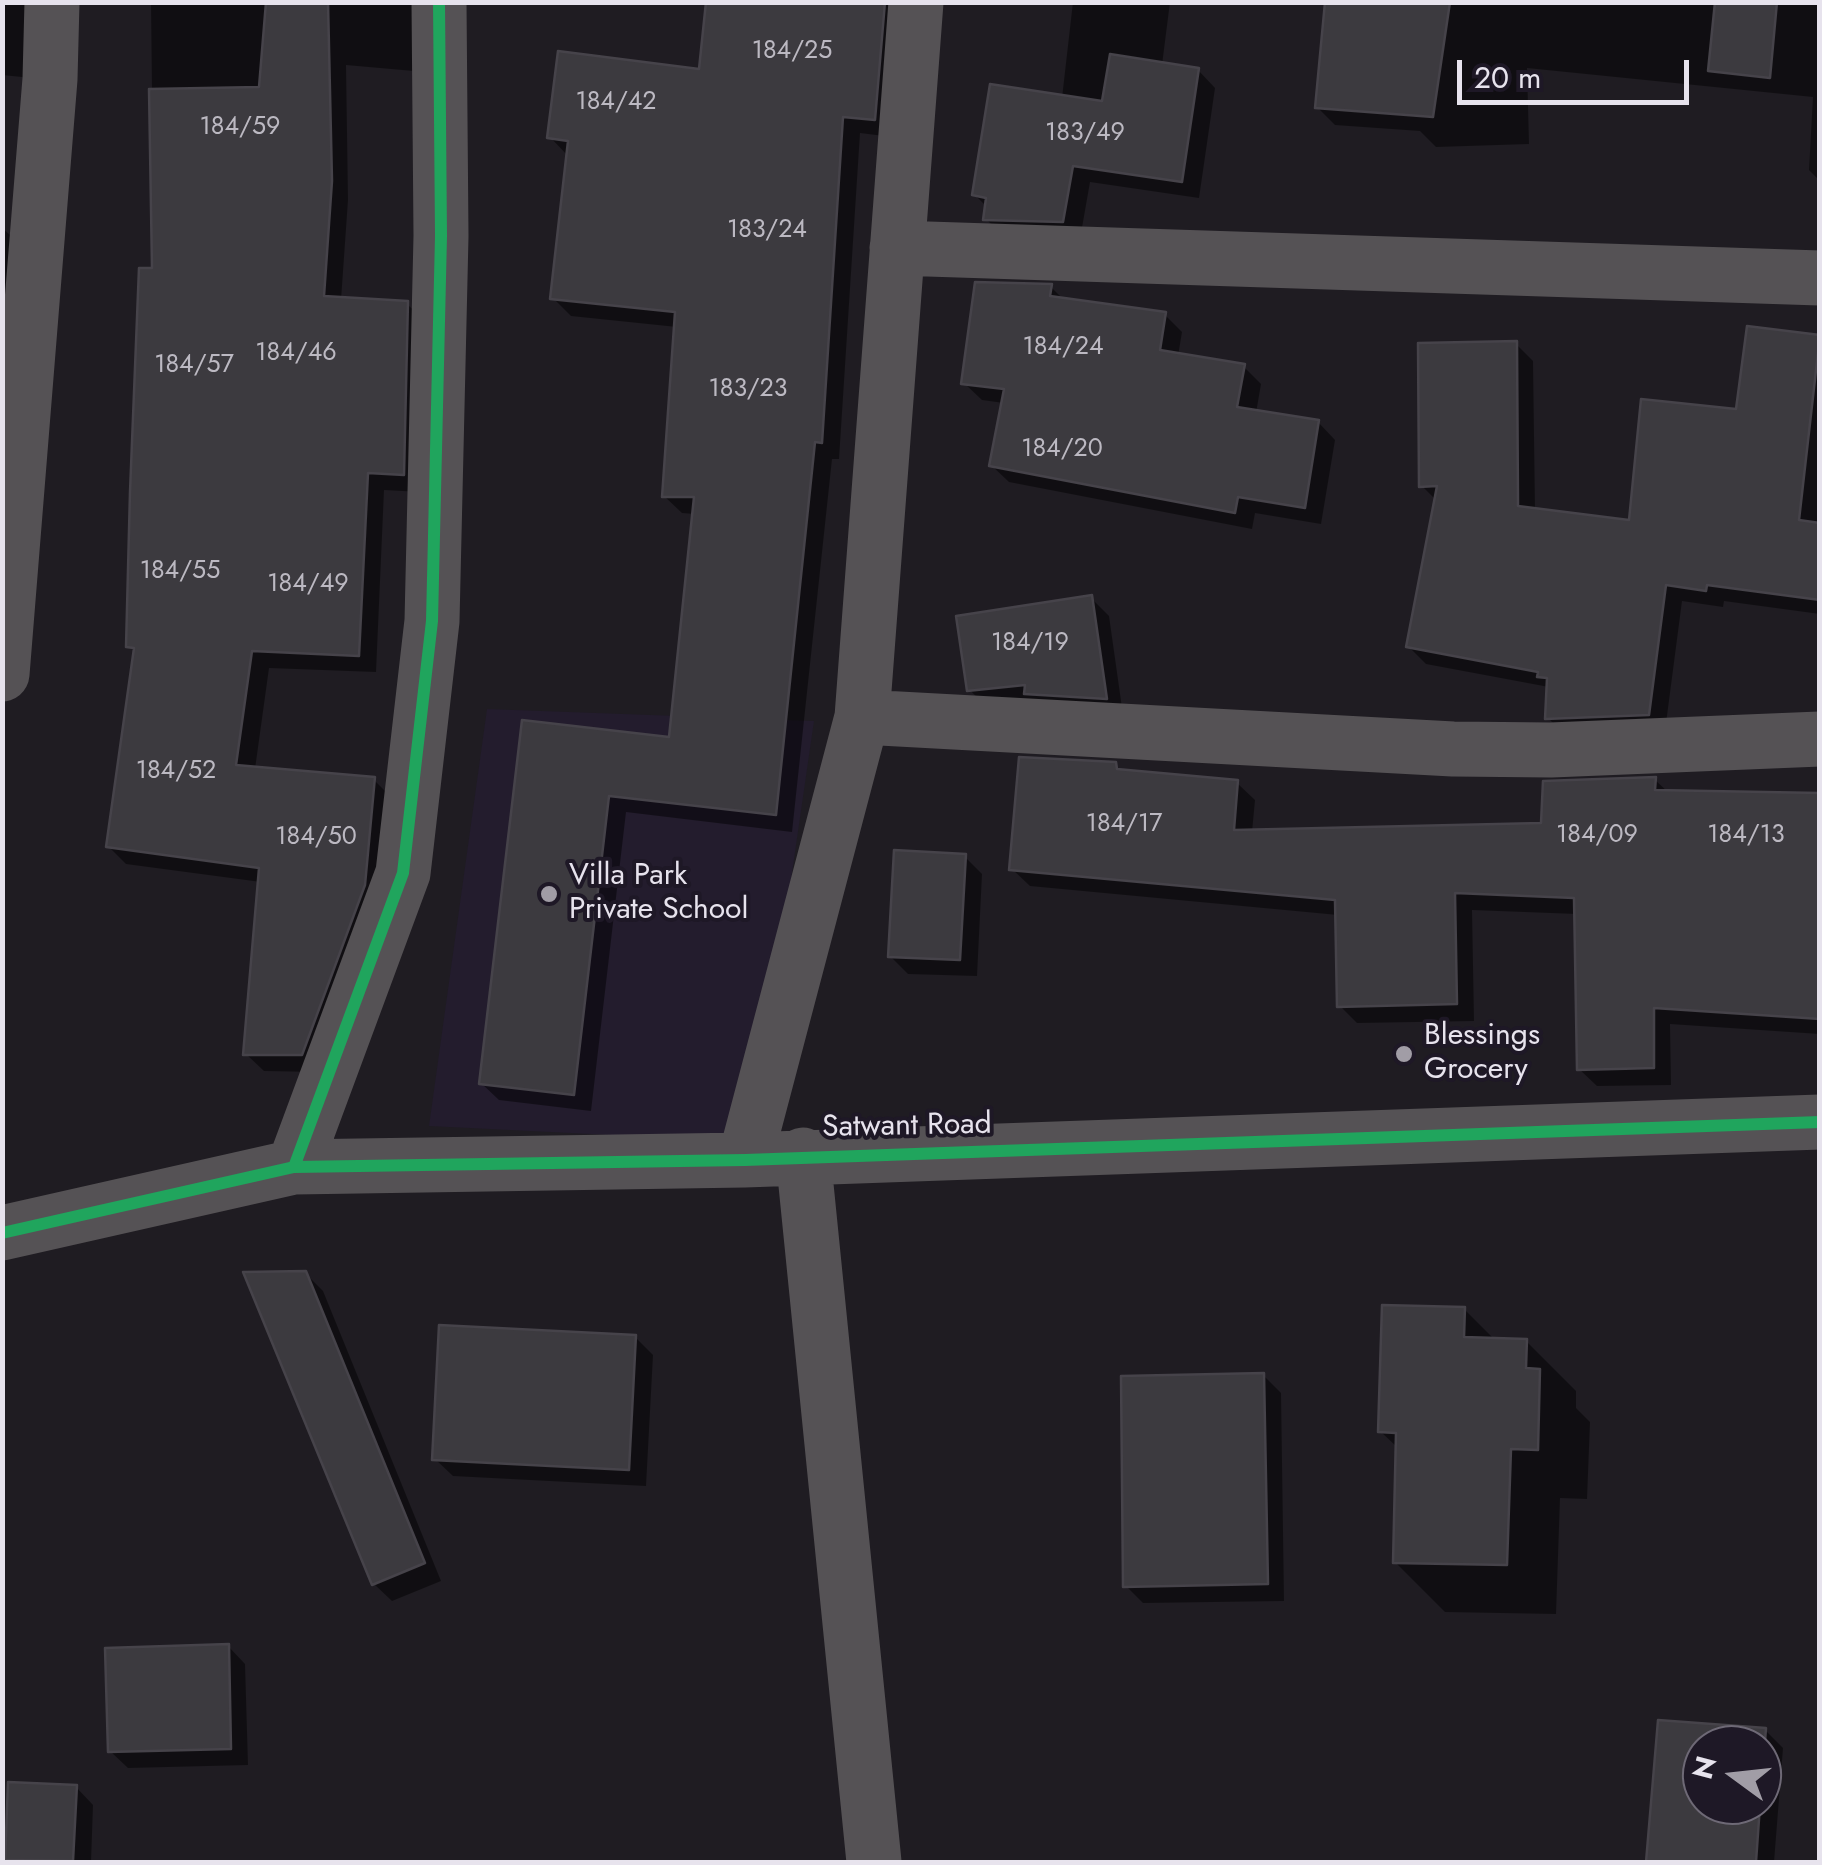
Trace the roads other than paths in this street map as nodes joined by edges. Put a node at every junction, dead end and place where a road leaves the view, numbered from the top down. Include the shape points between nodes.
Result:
1 (52, 2) edge
2 (439, 2) edge
3 (916, 2) edge
4 (897, 248) junction
5 (1820, 278) edge
6 (2, 674) edge
7 (862, 717) junction
8 (1820, 739) edge
9 (1820, 1122) edge
10 (802, 1155) junction
11 (745, 1160) junction
12 (294, 1167) junction
13 (2, 1234) edge
14 (874, 1862) edge

1 - 6 street
2 - 12 street via 432,621 404,872
3 - 4 street
4 - 5 street
4 - 7 street
7 - 8 street via 1453,749
7 - 11 street
9 - 10 street, Satwant Road
10 - 11 street, Satwant Road
10 - 14 street
11 - 12 street, Satwant Road
12 - 13 street, Satwant Road

